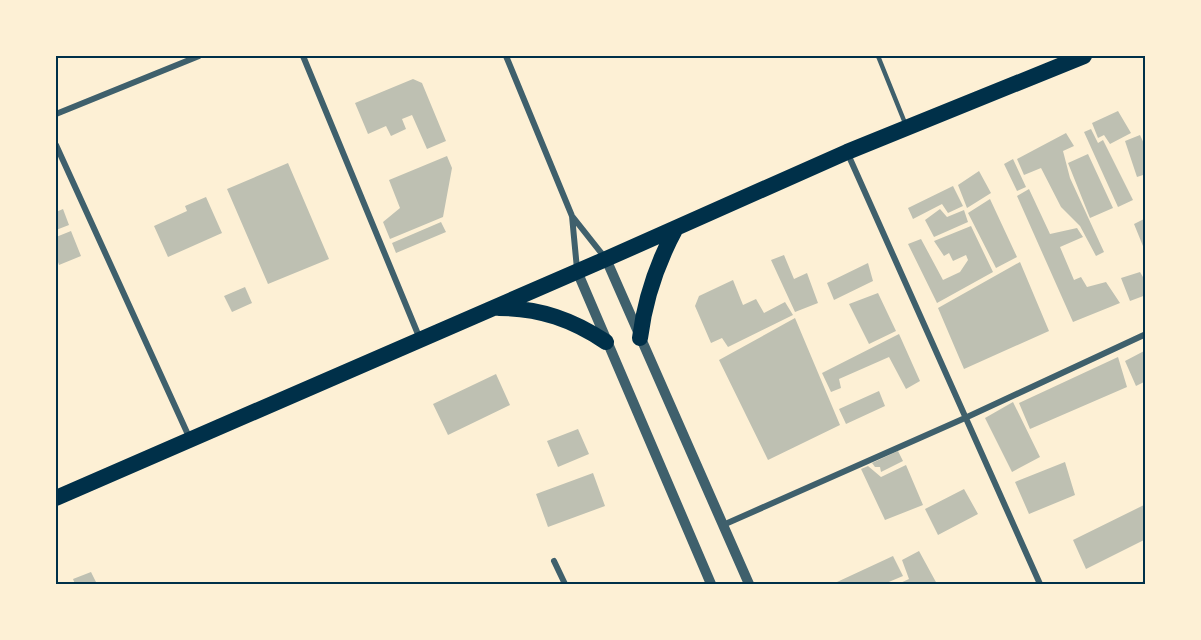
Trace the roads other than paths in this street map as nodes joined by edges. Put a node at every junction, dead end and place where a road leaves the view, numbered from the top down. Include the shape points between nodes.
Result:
1 (199, 56) edge
2 (303, 56) edge
3 (506, 56) edge
4 (878, 56) edge
5 (1084, 56) edge
6 (56, 114) edge
7 (908, 129) junction
8 (56, 145) edge
9 (847, 152) junction
10 (572, 216) junction
11 (676, 228) junction
12 (606, 259) junction
13 (577, 271) junction
14 (492, 308) junction
15 (1146, 334) edge
16 (640, 338) junction
17 (421, 339) junction
18 (606, 342) junction
19 (965, 418) junction
20 (190, 440) junction
21 (56, 498) edge
22 (723, 525) junction
23 (554, 561) dead end
24 (565, 585) edge
25 (711, 585) edge
26 (749, 585) edge
27 (1040, 585) edge

1 - 6 street
2 - 17 street
3 - 10 street
4 - 7 lane
5 - 7 highway
7 - 9 highway
8 - 20 street
9 - 11 highway
9 - 19 street
10 - 12 street
10 - 13 street
11 - 12 highway
11 - 16 highway via 652,281
12 - 13 highway
12 - 16 street
13 - 14 highway
13 - 18 street
14 - 17 highway
14 - 18 highway via 524,309 564,319
15 - 19 street
16 - 22 street
17 - 20 highway
18 - 25 street
19 - 22 street
19 - 27 street
20 - 21 highway
22 - 26 street
23 - 24 street

